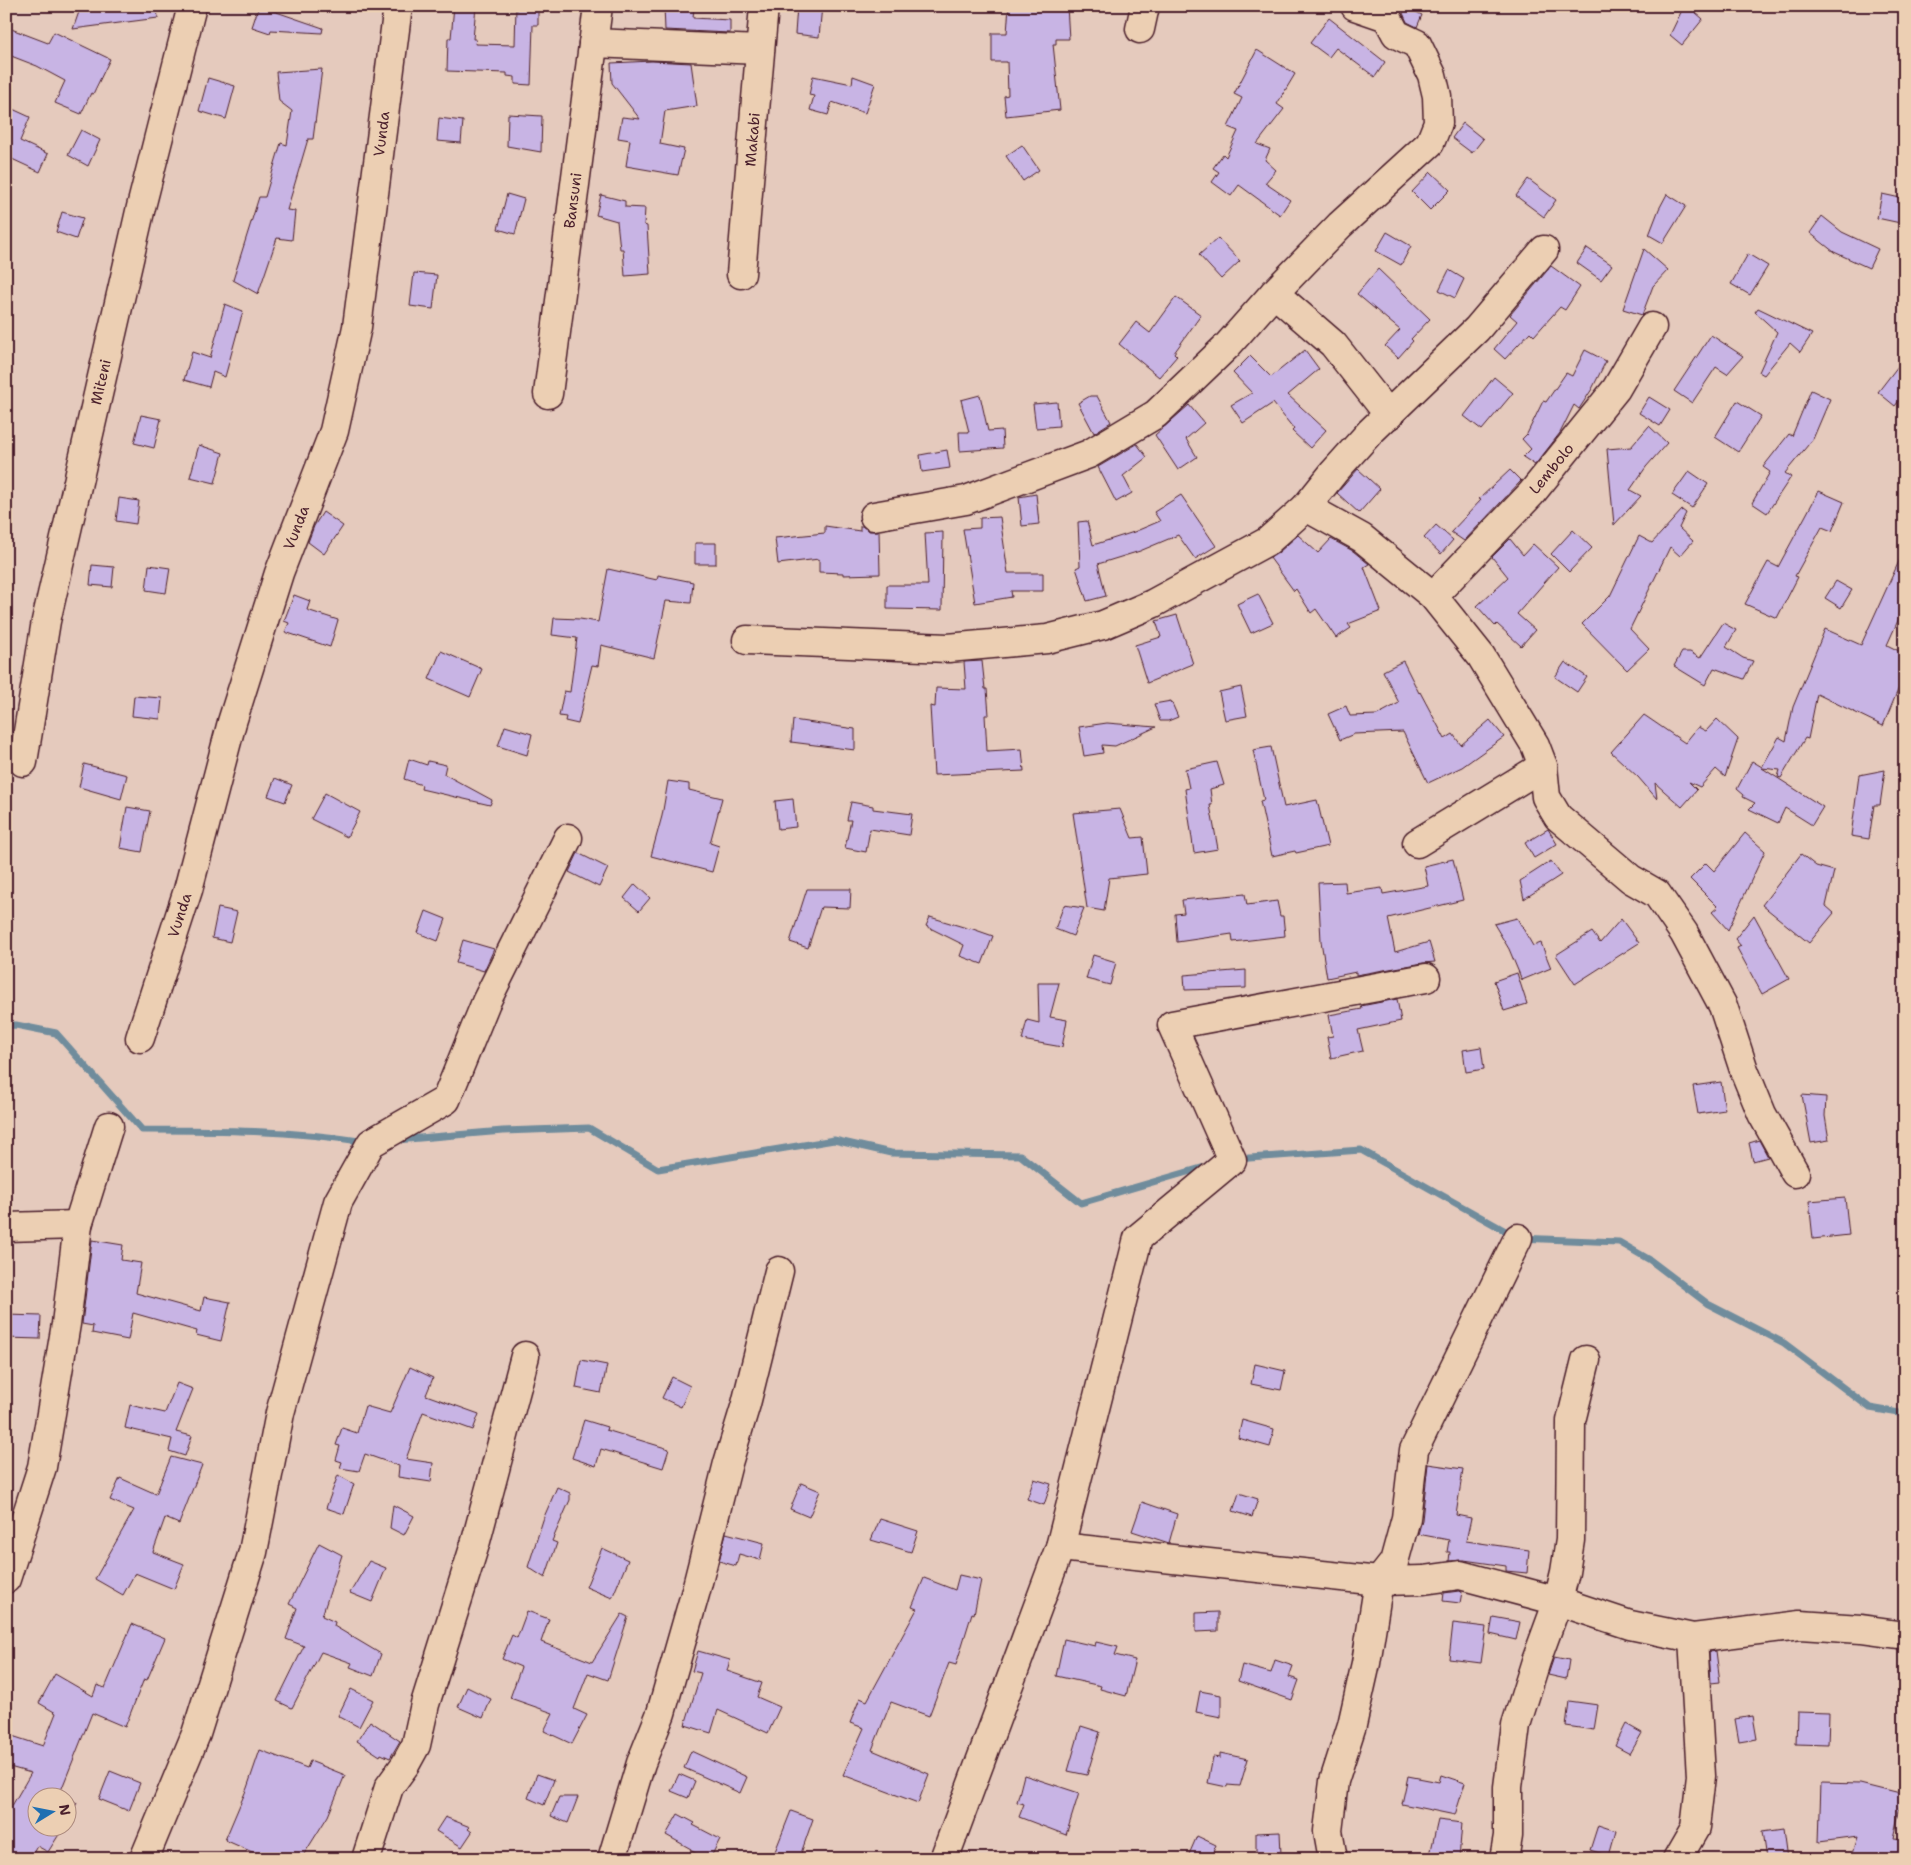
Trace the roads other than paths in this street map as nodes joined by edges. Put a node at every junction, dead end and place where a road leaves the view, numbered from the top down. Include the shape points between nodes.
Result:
1 (192, 6) edge
2 (398, 6) edge
3 (598, 6) edge
4 (764, 6) edge
5 (1355, 6) edge
6 (593, 43) junction
7 (760, 50) junction
8 (1544, 250) dead end
9 (741, 274) dead end
10 (1274, 293) junction
11 (1652, 327) dead end
12 (548, 394) dead end
13 (1389, 415) junction
14 (1306, 507) junction
15 (874, 516) dead end
16 (1433, 596) junction
17 (747, 640) dead end
18 (23, 762) dead end
19 (1543, 766) junction
20 (568, 838) dead end
21 (1417, 844) dead end
22 (1426, 978) dead end
23 (140, 1038) dead end
24 (109, 1126) dead end
25 (1796, 1173) dead end
26 (78, 1225) junction
27 (6, 1227) edge
28 (1518, 1238) dead end
29 (779, 1271) dead end
30 (526, 1356) dead end
31 (1586, 1360) dead end
32 (1060, 1547) junction
33 (6, 1579) edge
34 (1379, 1581) junction
35 (1558, 1601) junction
36 (1905, 1635) edge
37 (1693, 1638) junction
38 (144, 1859) edge
39 (366, 1859) edge
40 (612, 1859) edge
41 (944, 1859) edge
42 (1332, 1859) edge
43 (1504, 1859) edge
44 (1677, 1859) edge

1 - 18 street, Miteni via 141,207 46,621
2 - 23 street, Vunda via 358,327 334,431 279,573 232,722 188,890
3 - 6 street, Bansuni
4 - 7 street, Makabi
5 - 10 street via 1387,17 1396,34 1417,44 1438,96 1438,122 1430,143 1340,225
6 - 7 street
6 - 12 street, Bansuni
7 - 9 street, Makabi
8 - 13 street via 1477,329
10 - 13 street via 1333,344
10 - 15 street via 1227,346 1156,414 1089,454 966,500
11 - 16 street, Lembolo via 1616,389 1531,494
13 - 14 street
14 - 16 street via 1362,538
14 - 17 street via 1268,541 1152,604 1103,625 1047,639 948,648
16 - 19 street via 1481,656 1535,745
19 - 21 street
19 - 25 street via 1546,796 1558,818 1631,879 1657,894 1684,933 1723,1006 1762,1114
20 - 38 street via 486,1002 446,1100 371,1143 338,1202 280,1414 253,1552 196,1734
22 - 32 street via 1172,1025 1232,1160 1138,1238
24 - 26 street
26 - 27 street
26 - 33 street via 66,1324 42,1467
28 - 34 street via 1414,1450 1406,1518 1394,1562
29 - 40 street via 695,1594 661,1713 641,1763
30 - 39 street via 416,1745 389,1787
31 - 35 street via 1571,1422 1570,1540
32 - 34 street
32 - 41 street
34 - 35 street via 1460,1576
34 - 42 street via 1366,1663 1352,1725 1334,1781 1328,1831
35 - 37 street via 1630,1624
35 - 43 street via 1516,1725
36 - 37 street via 1861,1628 1800,1625
37 - 44 street via 1701,1776 1695,1828

